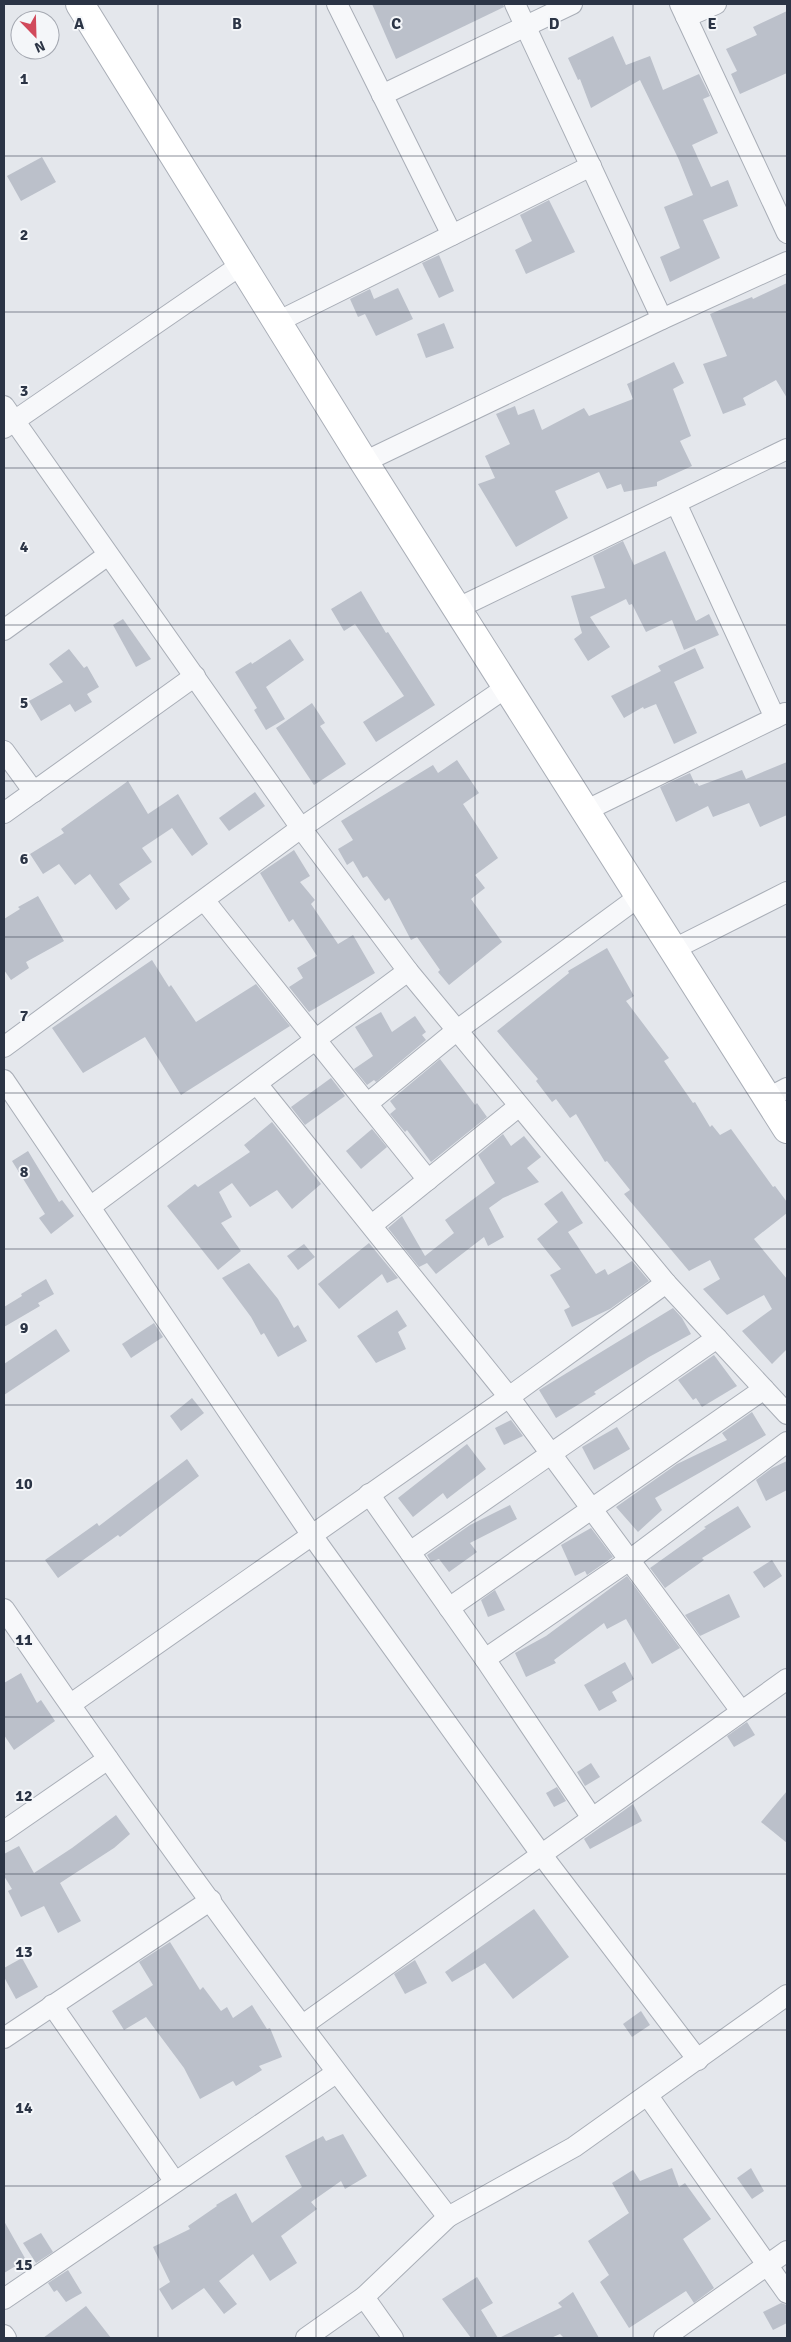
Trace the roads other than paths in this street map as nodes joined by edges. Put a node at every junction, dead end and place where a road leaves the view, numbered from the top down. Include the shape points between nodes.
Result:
1 (80, 4) edge
2 (337, 4) edge
3 (514, 4) edge
4 (572, 4) edge
5 (716, 4) edge
6 (683, 10) edge
7 (525, 25) junction
8 (382, 95) junction
9 (590, 166) junction
10 (787, 233) edge
11 (452, 235) junction
12 (787, 262) edge
13 (241, 265) junction
14 (662, 319) junction
15 (277, 322) junction
16 (7, 418) edge
17 (787, 449) edge
18 (364, 462) junction
19 (676, 503) junction
20 (108, 555) junction
21 (458, 608) junction
22 (4, 630) edge
23 (195, 676) junction
24 (507, 687) junction
25 (781, 715) edge
26 (4, 751) edge
27 (34, 792) junction
28 (585, 811) junction
29 (4, 813) edge
30 (301, 828) junction
31 (787, 892) edge
32 (640, 896) junction
33 (204, 900) junction
34 (674, 948) junction
35 (408, 971) junction
36 (456, 1031) junction
37 (316, 1040) junction
38 (4, 1047) edge
39 (4, 1080) edge
40 (257, 1084) junction
41 (778, 1093) edge
42 (367, 1104) junction
43 (518, 1107) junction
44 (787, 1129) edge
45 (428, 1180) junction
46 (90, 1207) junction
47 (372, 1225) junction
48 (666, 1283) junction
49 (717, 1338) junction
50 (764, 1389) junction
51 (509, 1397) junction
52 (787, 1414) edge
53 (787, 1442) edge
54 (551, 1453) junction
55 (369, 1494) junction
56 (593, 1508) junction
57 (312, 1534) junction
58 (410, 1552) junction
59 (630, 1559) junction
60 (450, 1608) junction
61 (4, 1609) edge
62 (10, 1631) edge
63 (485, 1659) junction
64 (787, 1679) edge
65 (71, 1704) junction
66 (741, 1711) junction
67 (108, 1758) junction
68 (592, 1818) junction
69 (4, 1831) edge
70 (540, 1854) junction
71 (211, 1900) junction
72 (787, 1995) edge
73 (52, 2005) junction
74 (303, 2025) junction
75 (4, 2038) edge
76 (698, 2060) junction
77 (336, 2073) junction
78 (648, 2096) junction
79 (176, 2182) junction
80 (448, 2217) junction
81 (787, 2251) edge
82 (767, 2265) junction
83 (787, 2293) edge
84 (364, 2297) junction
85 (4, 2299) edge
86 (4, 2335) edge
87 (6, 2338) edge
88 (306, 2338) edge
89 (393, 2338) edge
90 (664, 2338) edge

1 - 13 main road
2 - 8 street
3 - 7 street
4 - 7 street
5 - 6 street
6 - 10 street
7 - 8 street
7 - 9 street
8 - 11 street
9 - 11 street
9 - 14 street
11 - 15 street
12 - 14 street
13 - 15 main road
13 - 16 street
14 - 18 street
15 - 18 main road
16 - 20 street
17 - 19 street
18 - 21 main road
19 - 21 street
19 - 25 street
20 - 22 street
20 - 23 street
21 - 24 main road
23 - 27 street
23 - 30 street
24 - 28 main road
24 - 30 street
25 - 28 street
26 - 27 street
27 - 29 street
28 - 32 main road
30 - 33 street
30 - 35 street
31 - 34 street
32 - 34 main road
32 - 36 street
33 - 37 street
33 - 38 street
34 - 41 main road
35 - 36 street
35 - 37 street
36 - 42 street
36 - 43 street
37 - 40 street
37 - 42 street
39 - 46 street
40 - 46 street
40 - 47 street
41 - 44 main road
42 - 45 street
43 - 45 street
43 - 48 street
45 - 47 street
46 - 57 street
47 - 51 street
48 - 49 street
48 - 51 street
49 - 50 street
49 - 54 street
50 - 52 street
50 - 56 street
51 - 54 street
51 - 55 street
53 - 59 street
54 - 56 street
54 - 58 street
55 - 57 street
55 - 58 street
56 - 59 street
56 - 60 street
57 - 65 street
57 - 70 street
58 - 60 street
59 - 63 street
59 - 66 street
60 - 63 street
61 - 62 street
62 - 65 street
63 - 68 street
64 - 66 street
65 - 67 street
66 - 68 street
67 - 69 street
67 - 71 street
68 - 70 street
70 - 74 street
70 - 76 street
71 - 73 street
71 - 74 street
72 - 76 street
73 - 75 street
73 - 79 street
74 - 77 street
76 - 78 street
77 - 79 street
77 - 80 street
78 - 80 street via 574,2147
78 - 82 street
79 - 85 street
80 - 84 street
81 - 82 street
82 - 83 street
82 - 90 street
84 - 88 street
84 - 89 street
86 - 87 street

